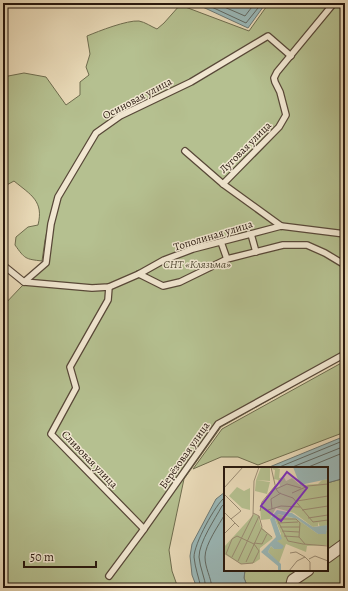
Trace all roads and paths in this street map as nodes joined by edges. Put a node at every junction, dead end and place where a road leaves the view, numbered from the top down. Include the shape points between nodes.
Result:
1 (334, 3) edge
2 (291, 56) junction
3 (185, 151) dead end
4 (223, 184) junction
5 (281, 226) junction
6 (251, 234) junction
7 (345, 234) edge
8 (221, 242) junction
9 (256, 252) junction
10 (226, 259) junction
11 (3, 265) edge
12 (345, 265) edge
13 (139, 274) junction
14 (24, 282) junction
15 (109, 287) junction
16 (345, 354) edge
17 (144, 530) junction
18 (345, 544) edge
19 (328, 556) edge
20 (306, 571) edge
21 (109, 576) dead end
22 (3, 584) edge
23 (4, 588) edge
24 (291, 588) edge

1 - 2 lane, Луговая улица
2 - 4 lane, Луговая улица via 274,78 286,115 279,128
2 - 14 lane, Осиновая улица via 268,36 191,82 120,116 96,133 58,197 51,224 46,263
3 - 4 lane, Луговая улица
4 - 5 lane, Луговая улица
5 - 6 lane, Тополиная улица
5 - 7 lane, Тополиная улица
6 - 8 lane, Тополиная улица
6 - 9 lane
8 - 10 lane
8 - 13 lane, Тополиная улица via 164,260
9 - 10 lane
9 - 12 lane via 283,245 307,245
10 - 13 lane via 180,282 163,286
11 - 14 lane
13 - 15 lane, Тополиная улица
14 - 15 lane, Тополиная улица
15 - 17 lane, Сливовая улица via 108,300 70,367 76,388 51,434
16 - 17 lane, Берёзовая улица via 218,424
17 - 21 lane, Берёзовая улица
18 - 19 street
20 - 24 street via 293,580
22 - 23 lane

